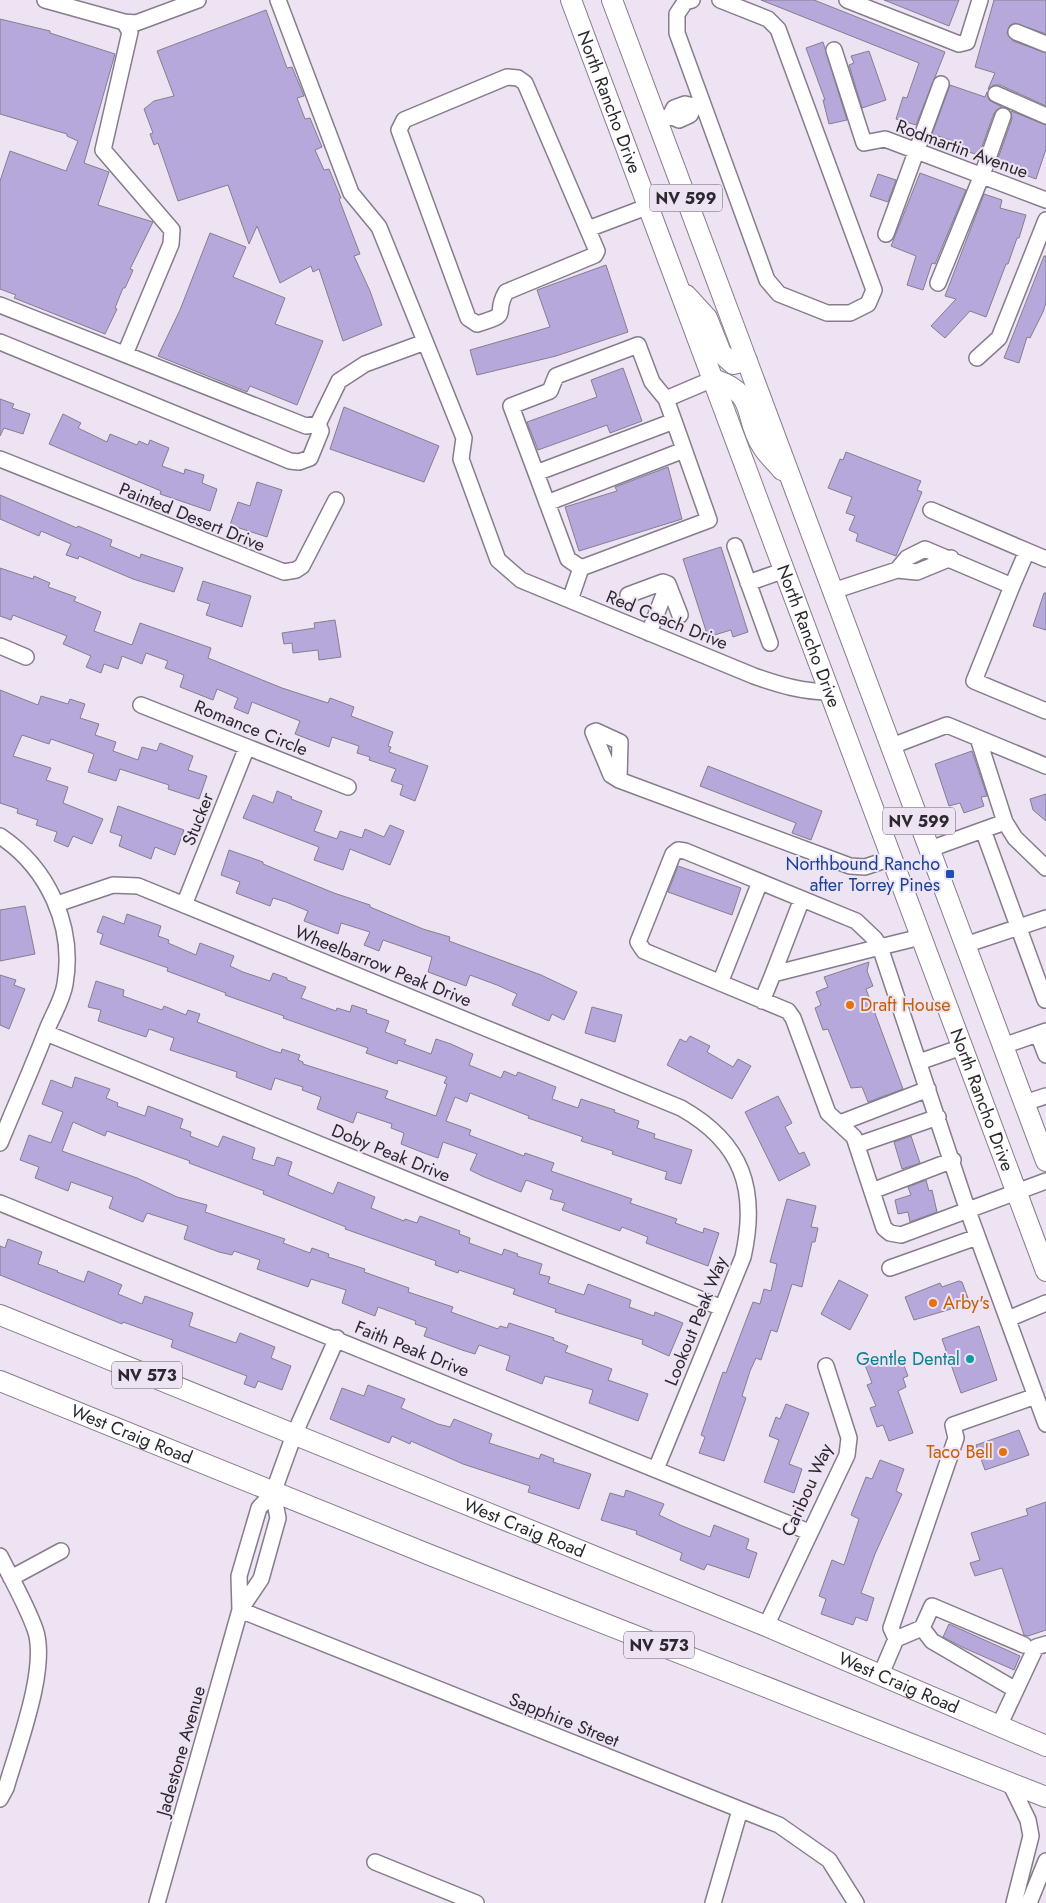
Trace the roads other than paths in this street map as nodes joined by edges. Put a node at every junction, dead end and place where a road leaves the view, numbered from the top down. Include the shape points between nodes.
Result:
1 (45, 0) edge
2 (198, 0) edge
3 (278, 0) edge
4 (571, 0) edge
5 (612, 0) edge
6 (692, 0) edge
7 (720, 0) edge
8 (847, 0) edge
9 (980, 0) edge
10 (124, 22) junction
11 (1016, 32) dead end
12 (1046, 44) edge
13 (834, 50) dead end
14 (941, 84) dead end
15 (996, 94) dead end
16 (699, 105) junction
17 (1003, 116) dead end
18 (1046, 116) edge
19 (663, 118) junction
20 (918, 151) junction
21 (982, 175) junction
22 (1046, 200) edge
23 (649, 206) junction
24 (1046, 220) edge
25 (588, 229) junction
26 (886, 234) dead end
27 (938, 283) dead end
28 (680, 288) junction
29 (0, 304) edge
30 (0, 342) edge
31 (425, 342) junction
32 (125, 354) junction
33 (977, 358) dead end
34 (747, 361) junction
35 (713, 379) junction
36 (666, 399) junction
37 (674, 421) junction
38 (318, 424) junction
39 (684, 450) junction
40 (0, 459) edge
41 (536, 473) junction
42 (792, 481) junction
43 (336, 500) dead end
44 (547, 503) junction
45 (931, 510) dead end
46 (735, 546) dead end
47 (1027, 551) junction
48 (1046, 558) edge
49 (580, 568) junction
50 (785, 570) junction
51 (748, 583) junction
52 (668, 584) junction
53 (1012, 586) junction
54 (833, 592) junction
55 (628, 594) dead end
56 (570, 600) junction
57 (680, 615) dead end
58 (649, 633) junction
59 (770, 643) dead end
60 (0, 646) edge
61 (26, 657) dead end
62 (831, 692) junction
63 (141, 705) dead end
64 (1046, 711) edge
65 (978, 738) junction
66 (892, 746) junction
67 (247, 747) junction
68 (1046, 766) edge
69 (619, 780) dead end
70 (348, 786) dead end
71 (1005, 822) junction
72 (983, 830) junction
73 (0, 836) edge
74 (930, 849) junction
75 (892, 858) junction
76 (1046, 868) edge
77 (760, 882) junction
78 (802, 899) junction
79 (57, 904) junction
80 (184, 905) junction
81 (1046, 918) edge
82 (1019, 927) junction
83 (921, 937) junction
84 (965, 945) junction
85 (880, 947) junction
86 (773, 974) junction
87 (720, 983) junction
88 (1045, 1000) edge
89 (762, 1001) junction
90 (1042, 1032) edge
91 (46, 1033) junction
92 (1003, 1046) junction
93 (962, 1047) junction
94 (1046, 1055) edge
95 (919, 1062) junction
96 (928, 1089) junction
97 (1046, 1096) edge
98 (1024, 1103) junction
99 (938, 1116) junction
100 (840, 1123) junction
101 (0, 1143) edge
102 (857, 1145) junction
103 (953, 1160) junction
104 (1046, 1161) edge
105 (1046, 1181) edge
106 (745, 1183) joint
107 (872, 1191) junction
108 (1017, 1192) junction
109 (0, 1203) edge
110 (968, 1211) junction
111 (977, 1237) junction
112 (890, 1268) dead end
113 (1046, 1271) edge
114 (1046, 1303) edge
115 (722, 1308) junction
116 (0, 1315) edge
117 (1008, 1319) junction
118 (337, 1338) junction
119 (826, 1366) dead end
120 (0, 1381) edge
121 (1036, 1396) junction
122 (1046, 1424) edge
123 (294, 1435) junction
124 (656, 1469) junction
125 (274, 1493) junction
126 (809, 1532) junction
127 (61, 1551) dead end
128 (0, 1556) edge
129 (11, 1578) junction
130 (240, 1610) junction
131 (766, 1626) junction
132 (922, 1628) junction
133 (896, 1639) junction
134 (1046, 1644) edge
135 (1024, 1645) dead end
136 (881, 1674) junction
137 (1016, 1690) junction
138 (1000, 1726) junction
139 (1046, 1746) edge
140 (1010, 1783) junction
141 (1046, 1797) edge
142 (0, 1800) edge
143 (740, 1810) junction
144 (1046, 1861) edge
145 (375, 1862) dead end
146 (855, 1899) edge
147 (157, 1903) edge
148 (476, 1903) edge
149 (713, 1903) edge
150 (1014, 1903) edge
151 (1029, 1903) edge

1 - 10 street
2 - 10 street via 136,22
3 - 31 street via 351,192 379,227
4 - 23 main road, North Rancho Drive / NV 599
5 - 19 main road, North Rancho Drive / NV 599
6 - 16 street via 685,2 677,14 677,33
7 - 16 street via 768,18 778,29 874,290 868,304 850,313 827,313 779,294 768,280
8 - 9 street via 959,44 967,42
10 - 32 street via 130,32 103,150 172,230 171,244
11 - 12 street
13 - 20 street, Rodmartin Avenue via 864,143 885,139
14 - 20 street
15 - 18 street
16 - 19 street via 690,115 679,120
17 - 21 street
19 - 34 main road, North Rancho Drive / NV 599
20 - 21 street, Rodmartin Avenue
20 - 26 street
21 - 22 street, Rodmartin Avenue
21 - 27 street
23 - 25 street
23 - 28 main road, North Rancho Drive / NV 599
24 - 33 street via 999,338
25 - 25 street via 525,83 518,78 507,77 404,120 400,126 472,323 498,318 506,292 595,255 597,251
28 - 34 main road via 707,318 721,353 733,364
28 - 35 main road, North Rancho Drive / NV 599
29 - 32 street
30 - 38 street via 290,461 310,458 321,431
31 - 38 street via 365,364 339,381
31 - 56 street, Red Coach Drive via 464,438 462,459 498,560 521,580
32 - 38 street via 306,426
34 - 42 main road, North Rancho Drive / NV 599
35 - 36 street
35 - 42 main road via 730,384 745,398 762,446
35 - 50 main road, North Rancho Drive / NV 599
36 - 37 street
36 - 41 street via 652,382 638,345 556,376 550,391 511,406
37 - 39 street
37 - 41 street
39 - 44 street
39 - 49 street via 709,520
40 - 43 street, Painted Desert Drive via 284,572 302,566
41 - 44 street
42 - 54 main road, North Rancho Drive / NV 599
44 - 49 street via 568,558
45 - 47 street
46 - 51 street
47 - 48 street
47 - 53 street
49 - 56 street
50 - 51 street
50 - 62 main road, North Rancho Drive / NV 599
51 - 59 street
52 - 55 street via 663,582
52 - 57 street
52 - 58 street
53 - 54 street via 950,558 917,572 897,570
53 - 64 street via 974,681
54 - 66 main road, North Rancho Drive / NV 599
56 - 58 street, Red Coach Drive
58 - 62 street, Red Coach Drive via 780,685 805,691
60 - 61 street
62 - 75 main road, North Rancho Drive / NV 599
63 - 67 street, Romance Circle
65 - 66 street via 947,725
65 - 68 street
65 - 71 street
66 - 74 main road, North Rancho Drive / NV 599
67 - 70 street, Romance Circle
67 - 80 street, Stucker
69 - 75 street via 850,866 865,867
71 - 72 street
71 - 76 street via 1015,838
72 - 74 street
72 - 82 street
73 - 79 street via 38,869
74 - 84 main road, North Rancho Drive / NV 599
75 - 83 main road, North Rancho Drive / NV 599
77 - 78 street
77 - 87 street
77 - 87 street via 678,850 673,854 638,942 640,948
78 - 85 street via 856,921
78 - 86 street
79 - 80 street, Wheelbarrow Peak Drive via 113,885 138,886
79 - 91 street via 67,942 65,985
80 - 106 street, Wheelbarrow Peak Drive via 681,1108 701,1120 720,1138 735,1159
81 - 82 street
82 - 84 street
82 - 88 street
83 - 85 street
83 - 93 main road, North Rancho Drive / NV 599
84 - 92 main road, North Rancho Drive / NV 599
85 - 86 street
85 - 95 street
86 - 89 street
87 - 89 street
89 - 100 street via 788,1011 793,1018 828,1113
90 - 92 street
90 - 94 street
91 - 101 street
91 - 115 street, Doby Peak Drive
92 - 98 main road, North Rancho Drive / NV 599
93 - 95 street
93 - 108 main road, North Rancho Drive / NV 599
95 - 96 street
96 - 99 street
96 - 100 street
97 - 98 street
98 - 104 main road, North Rancho Drive / NV 599
99 - 102 street
99 - 103 street
100 - 102 street via 854,1137
102 - 107 street
103 - 107 street
103 - 110 street
105 - 108 street
106 - 115 street, Lookout Peak Way via 750,1206 749,1232 743,1257
107 - 110 street via 884,1228 890,1233 901,1235
108 - 110 street
108 - 113 main road, North Rancho Drive / NV 599
109 - 118 street, Faith Peak Drive
110 - 111 street
111 - 112 street
111 - 117 street
114 - 117 street
115 - 124 street, Lookout Peak Way
116 - 123 main road, West Craig Road / NV 573
117 - 121 street
118 - 123 street, Jadestone Avenue
118 - 124 street, Faith Peak Drive
119 - 126 street, Caribou Way via 849,1438 847,1455
120 - 125 main road, West Craig Road / NV 573
121 - 122 street
121 - 133 street via 954,1425 956,1438 891,1628
123 - 125 street, Jadestone Avenue
123 - 131 main road, West Craig Road / NV 573
124 - 126 street, Faith Peak Drive
125 - 130 street, Jadestone Avenue via 278,1518 264,1570
125 - 130 street, Jadestone Avenue via 259,1508 239,1576
125 - 140 main road, West Craig Road / NV 573
126 - 131 street, Caribou Way
127 - 129 street
128 - 129 street
129 - 142 street via 36,1629 39,1648 35,1688
130 - 143 street, Sapphire Street
130 - 147 street, Jadestone Avenue
131 - 136 main road, West Craig Road / NV 573
132 - 133 street
132 - 135 street via 932,1606
132 - 137 street via 932,1640
133 - 136 street
134 - 137 street via 1036,1647
136 - 138 main road, West Craig Road / NV 573
137 - 138 street
138 - 139 main road, West Craig Road / NV 573
140 - 141 main road, West Craig Road / NV 573
140 - 150 street via 1028,1820 1030,1836
143 - 146 street, Sapphire Street via 778,1825 829,1860
143 - 149 street
144 - 151 street
145 - 148 street

